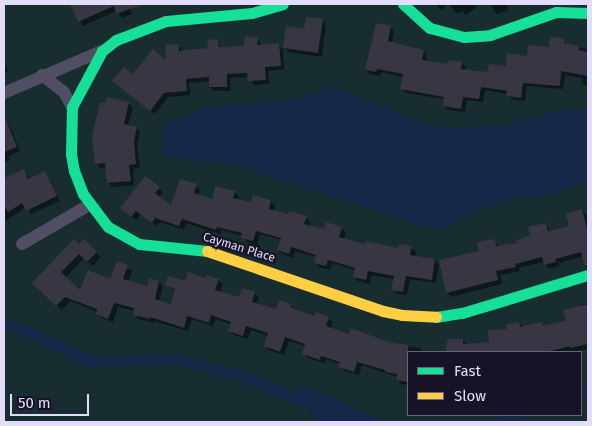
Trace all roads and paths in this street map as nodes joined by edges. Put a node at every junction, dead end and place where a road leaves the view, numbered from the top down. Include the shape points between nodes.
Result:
1 (283, 4) edge
2 (403, 4) edge
3 (588, 13) edge
4 (102, 51) junction
5 (42, 76) junction
6 (4, 93) edge
7 (72, 107) junction
8 (89, 205) junction
9 (22, 244) dead end
10 (588, 275) edge

1 - 4 street, Cayman Place via 252,13 166,21 116,40
2 - 3 street via 430,28 464,37 490,35 556,12 573,10
4 - 5 street
4 - 7 street, Cayman Place
5 - 6 street
5 - 7 street via 64,92
7 - 8 street, Cayman Place via 71,154
8 - 9 street
8 - 10 street, Cayman Place via 108,227 131,241 156,247 209,251 402,315 435,317 462,313

